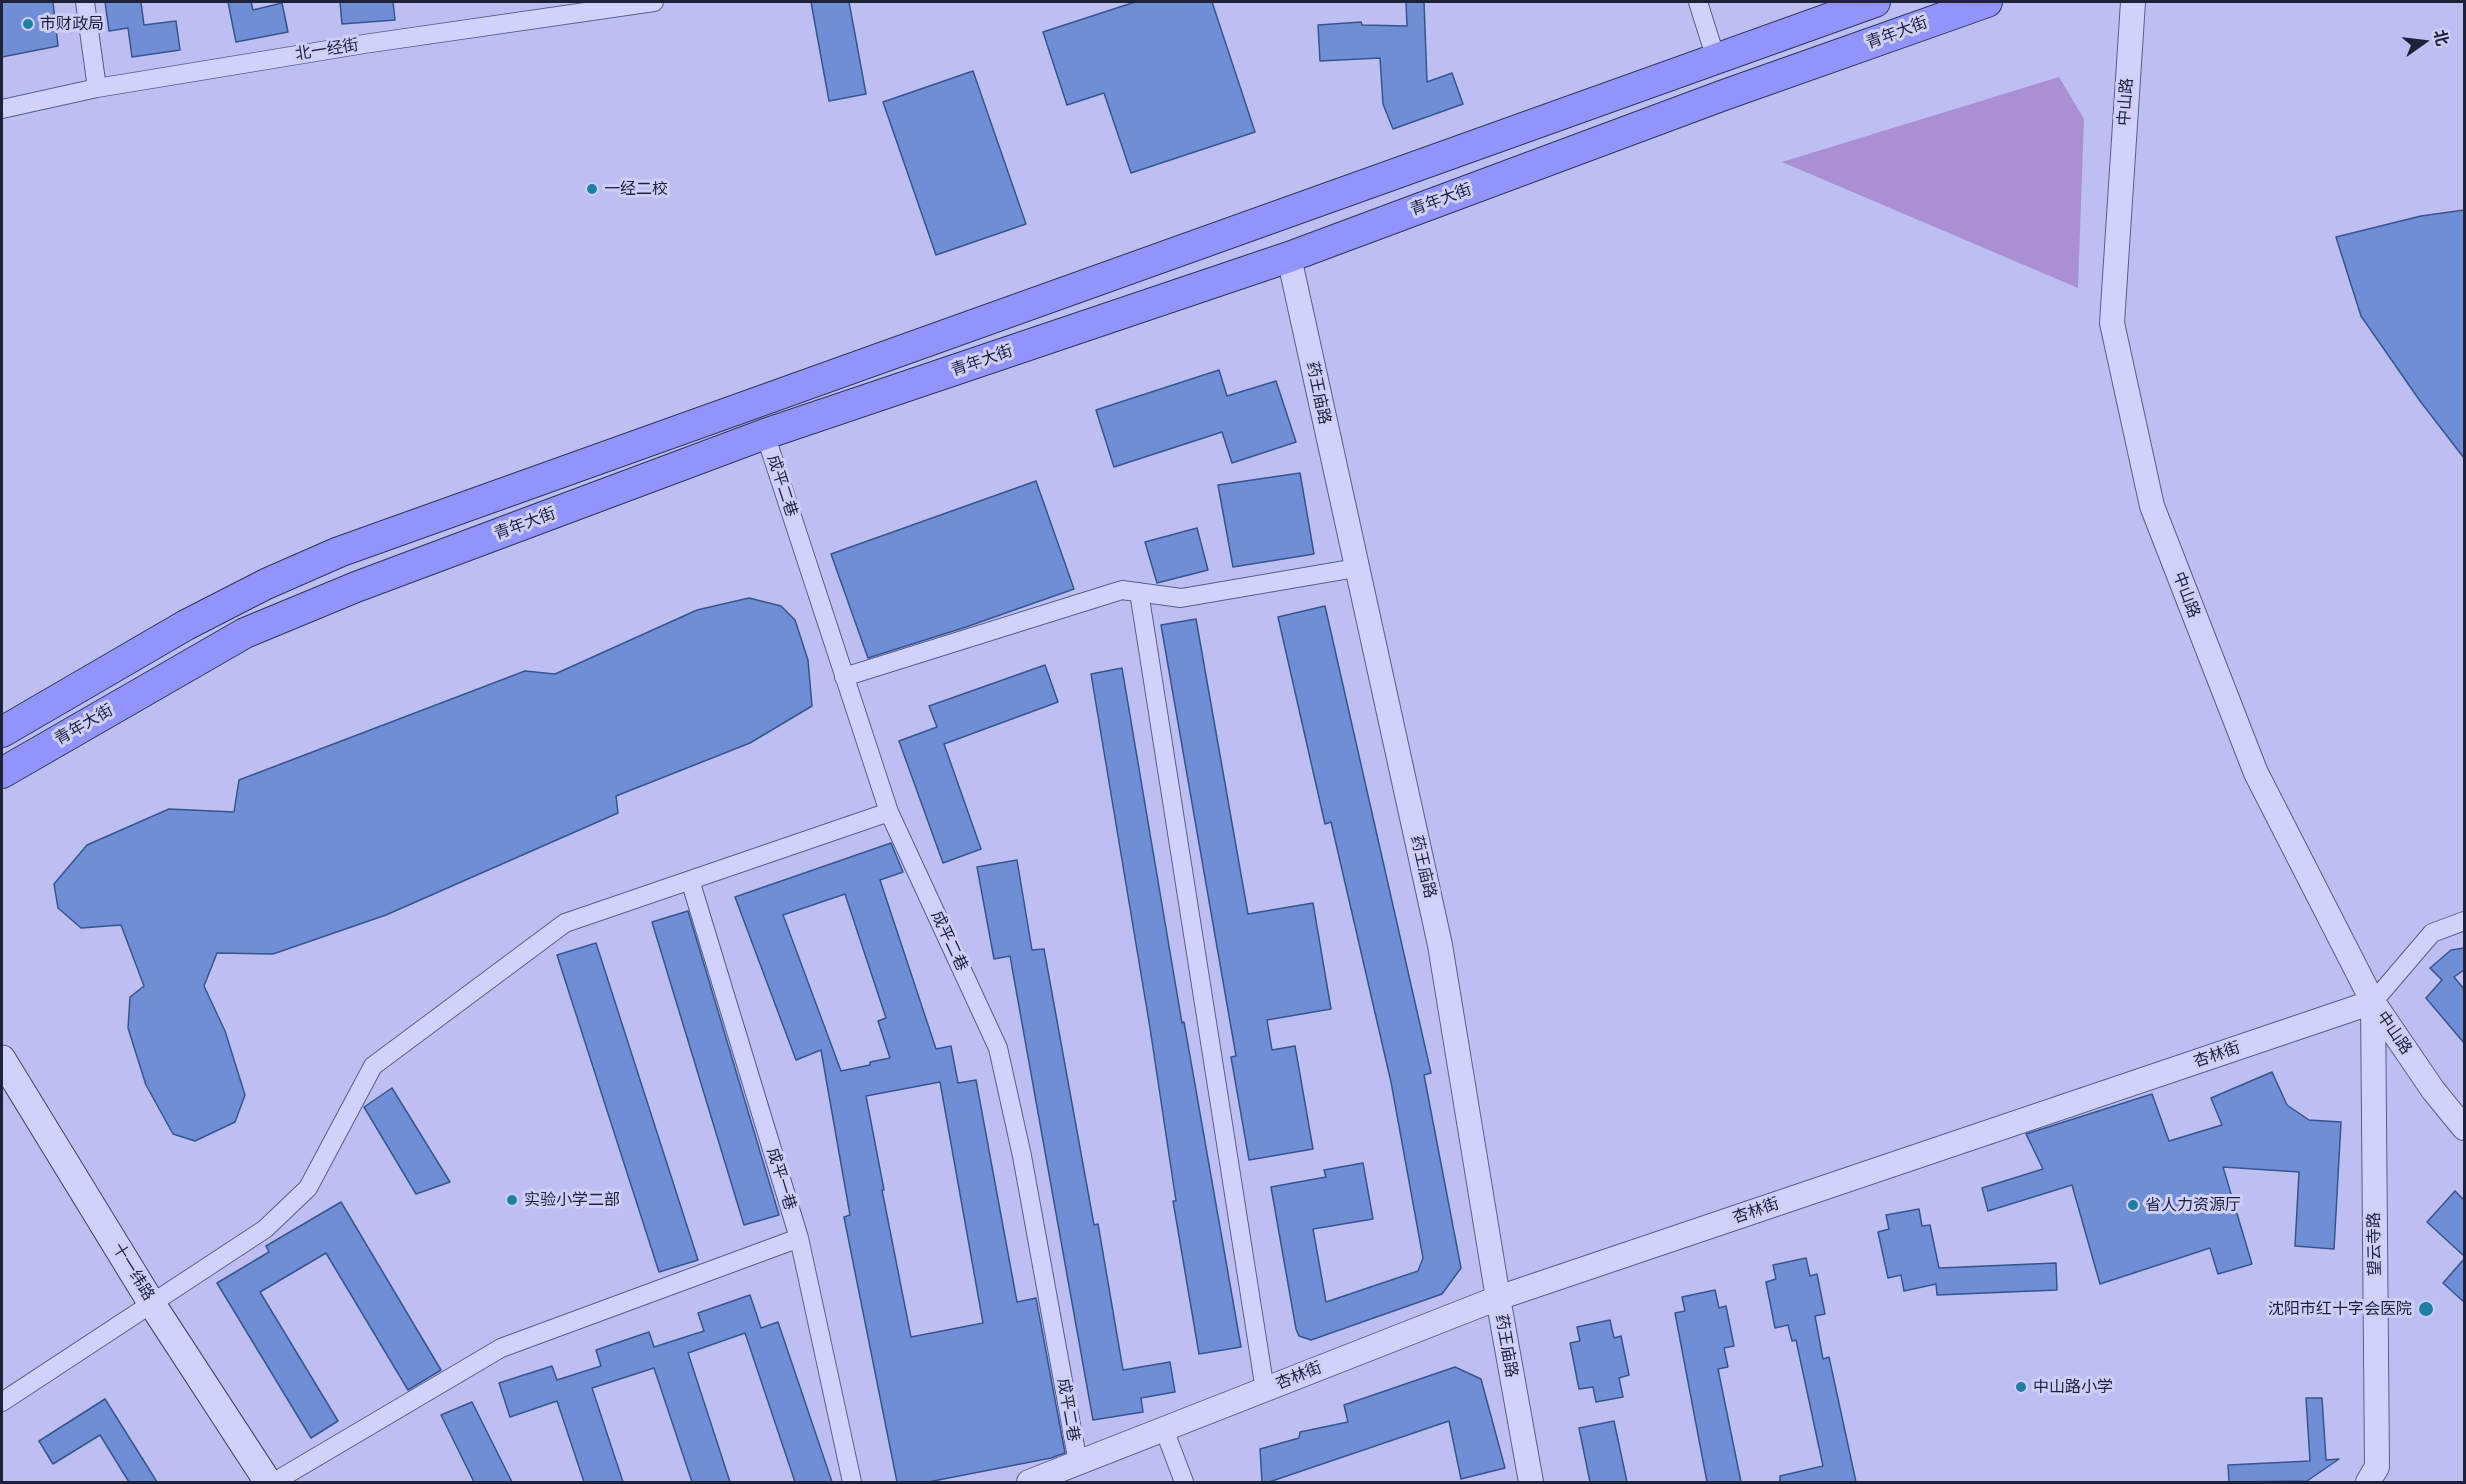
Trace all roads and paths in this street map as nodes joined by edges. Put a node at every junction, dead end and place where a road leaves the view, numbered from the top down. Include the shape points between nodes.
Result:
1 (85, 2) edge
2 (654, 2) edge
3 (1698, 2) edge
4 (1874, 2) edge
5 (1987, 2) edge
6 (2133, 2) edge
7 (1716, 59) junction
8 (98, 88) junction
9 (2, 109) edge
10 (1289, 257) junction
11 (765, 434) junction
12 (1356, 568) junction
13 (1139, 592) junction
14 (844, 677) junction
15 (2, 732) edge
16 (2, 773) edge
17 (889, 812) junction
18 (690, 880) junction
19 (2464, 921) edge
20 (2373, 1002) junction
21 (2, 1059) edge
22 (2464, 1128) edge
23 (799, 1238) junction
24 (1497, 1298) junction
25 (152, 1304) junction
26 (1264, 1390) junction
27 (2, 1401) edge
28 (1164, 1429) junction
29 (1078, 1463) junction
30 (268, 1482) edge
31 (274, 1482) edge
32 (852, 1482) edge
33 (1029, 1482) edge
34 (1184, 1482) edge
35 (1531, 1482) edge
36 (2368, 1482) edge

1 - 8 street
2 - 8 street, 北一经街
3 - 7 street
4 - 7 main road
5 - 10 main road, 青年大街
6 - 20 street, 中山路 via 2112,323 2152,506 2256,773
7 - 15 main road via 339,552 186,625
8 - 9 street, 北一经街
10 - 11 main road, 青年大街
10 - 12 street, 药王庙路
11 - 14 street, 成平二巷
11 - 16 main road, 青年大街 via 356,587 245,633
12 - 13 street via 1181,598
12 - 24 street, 药王庙路 via 1440,945
13 - 14 street via 1122,590
13 - 26 street
14 - 17 street, 成平二巷
17 - 18 street
17 - 29 street, 成平二巷 via 998,1047
18 - 23 street, 成平一巷
18 - 25 street via 565,923 373,1066 308,1188 265,1229
19 - 20 street via 2432,933
20 - 22 street, 中山路
20 - 24 street, 杏林街
20 - 36 street, 望云寺路 via 2378,1467
21 - 25 main road, 十一纬路
23 - 31 street via 501,1348
23 - 32 street, 成平一巷
24 - 26 street, 杏林街
24 - 35 street, 药王庙路
25 - 27 street
25 - 30 main road, 十一纬路
26 - 28 street, 杏林街
28 - 29 street, 杏林街
28 - 34 street
29 - 33 street, 杏林街

